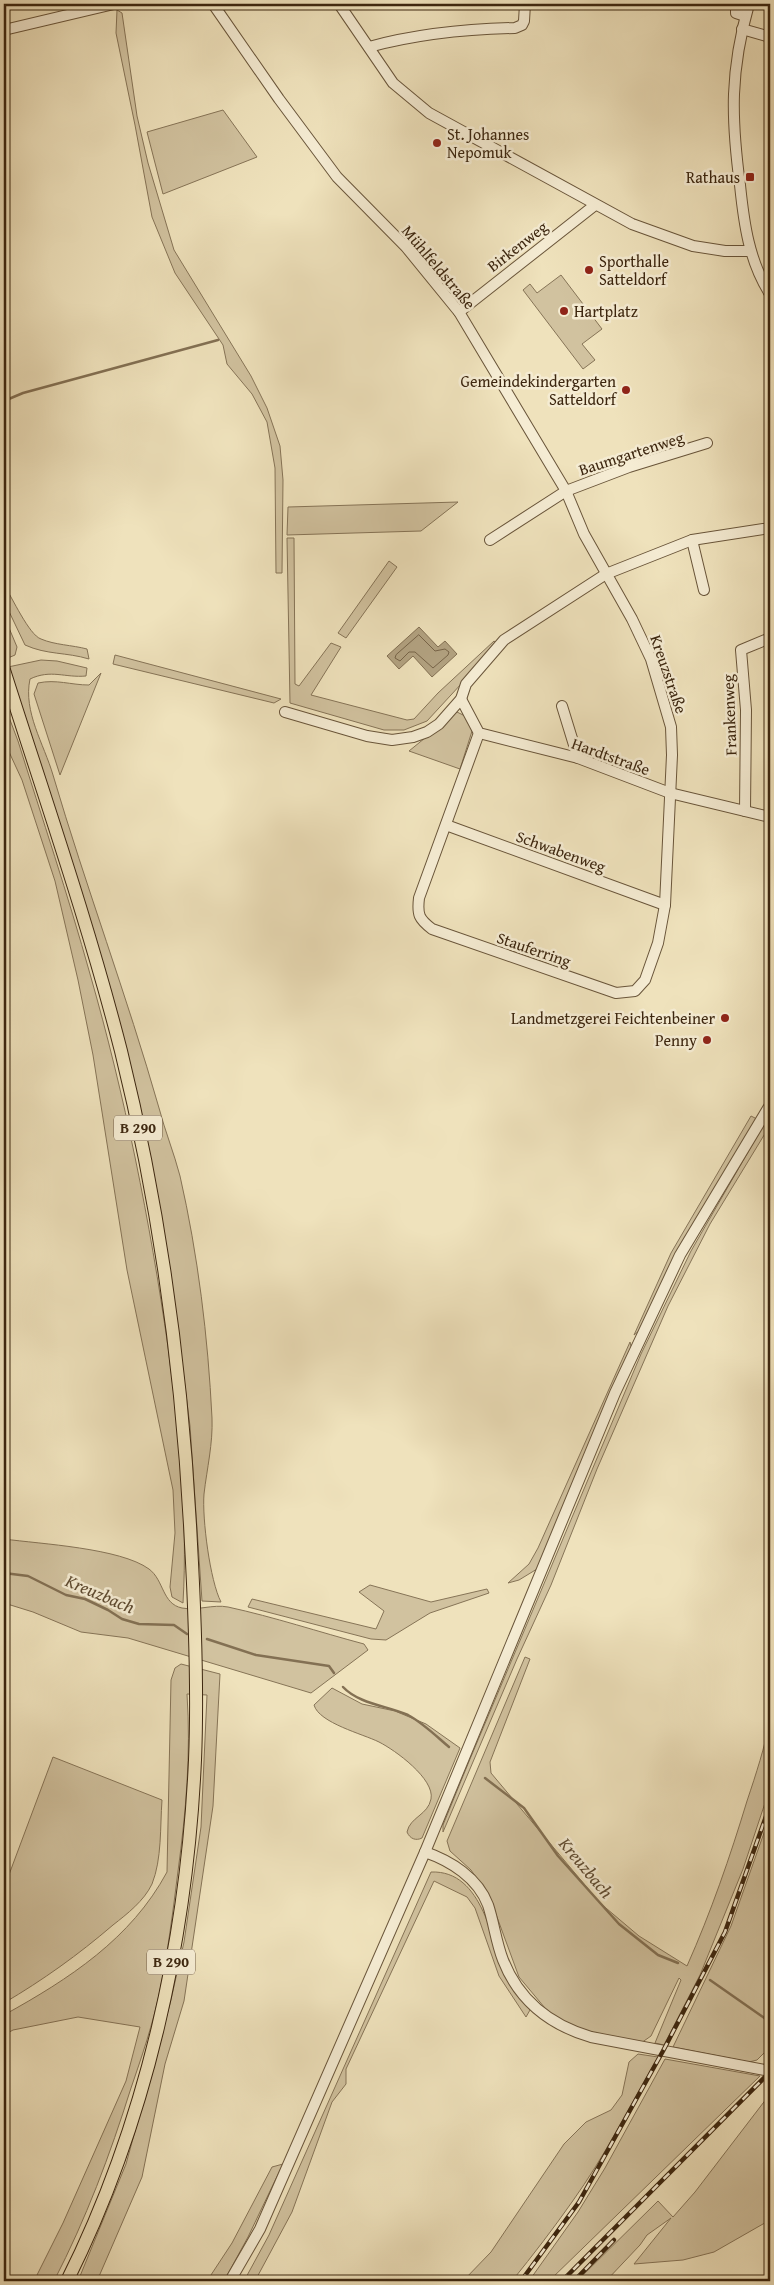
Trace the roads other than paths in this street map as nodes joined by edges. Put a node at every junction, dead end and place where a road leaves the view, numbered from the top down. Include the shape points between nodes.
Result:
1 (114, 4) edge
2 (214, 4) edge
3 (339, 4) edge
4 (525, 4) edge
5 (736, 4) edge
6 (748, 4) edge
7 (745, 16) junction
8 (742, 28) junction
9 (4, 30) edge
10 (770, 37) edge
11 (369, 47) junction
12 (595, 205) junction
13 (749, 251) junction
14 (770, 294) edge
15 (459, 312) junction
16 (707, 444) dead end
17 (566, 490) junction
18 (770, 528) edge
19 (490, 540) dead end
20 (692, 540) junction
21 (606, 574) junction
22 (704, 590) dead end
23 (770, 638) edge
24 (6, 675) edge
25 (461, 699) junction
26 (562, 706) dead end
27 (285, 712) dead end
28 (479, 732) junction
29 (578, 758) junction
30 (670, 793) junction
31 (745, 811) junction
32 (770, 817) edge
33 (446, 825) junction
34 (665, 905) junction
35 (770, 1105) edge
36 (426, 1852) junction
37 (770, 2071) edge
38 (67, 2281) edge
39 (230, 2281) edge

1 - 9 street
2 - 15 street, Mühlfeldstraße via 337,177 406,247
3 - 11 street
4 - 11 street via 524,21 515,28 468,29
5 - 7 street via 736,13
6 - 7 street
7 - 8 street
8 - 10 street
8 - 13 street via 732,108 735,156
11 - 12 street via 393,84 429,113
12 - 13 street via 648,231 693,246
12 - 15 street, Birkenweg
13 - 14 street
15 - 17 street, Mühlfeldstraße
16 - 17 street, Baumgartenweg
17 - 19 street, Baumgartenweg
17 - 21 street, Mühlfeldstraße via 584,534
18 - 20 street
20 - 21 street
20 - 22 street
21 - 25 street via 504,640 466,684
21 - 30 street, Kreuzstraße via 636,627 661,690 671,726
23 - 31 street, Frankenweg via 741,650 746,710
24 - 38 main road, B 290 via 83,919 120,1050 150,1183 172,1318 187,1453 193,1590 196,1710 189,1848 177,1930 145,2074 117,2162
25 - 27 street via 439,724 427,732 392,740
25 - 28 street
26 - 29 street
28 - 29 street, Hardtstraße
28 - 33 street, Stauferring
29 - 30 street, Hardtstraße
30 - 31 street, Hardtstraße
30 - 34 street, Stauferring
31 - 32 street, Hardtstraße
33 - 34 street, Schwabenweg
33 - 34 street, Stauferring via 419,898 422,920 432,929 616,993 635,991 646,980 658,943
35 - 36 street via 680,1255 615,1393
36 - 37 street via 451,1863 478,1888 487,1903 503,1960 515,1982 546,2018 572,2032 591,2037
36 - 39 street via 264,2220

